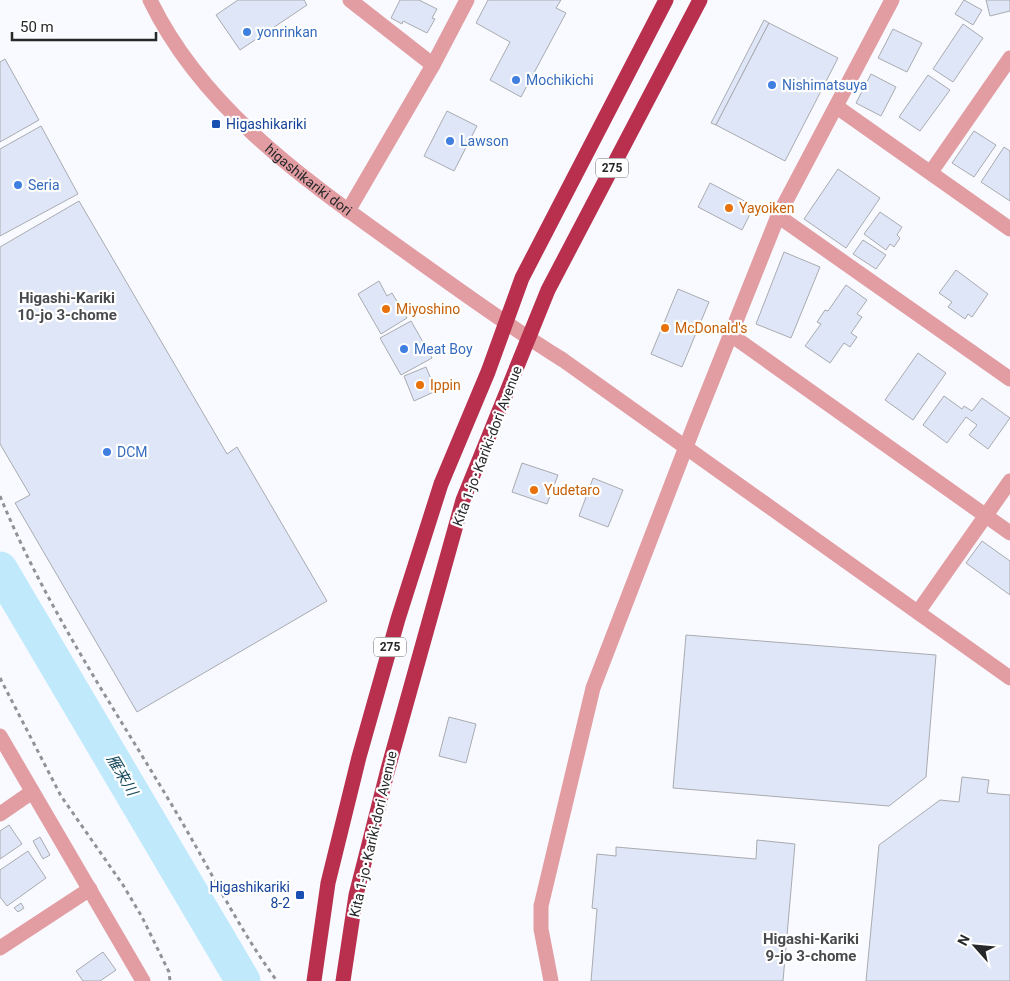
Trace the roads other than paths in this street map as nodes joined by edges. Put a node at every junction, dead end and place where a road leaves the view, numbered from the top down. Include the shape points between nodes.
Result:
1 (150, 0) edge
2 (350, 0) edge
3 (467, 0) edge
4 (666, 0) edge
5 (700, 0) edge
6 (892, 0) edge
7 (1010, 58) edge
8 (433, 65) junction
9 (837, 107) junction
10 (931, 172) junction
11 (348, 211) junction
12 (778, 216) junction
13 (1010, 229) edge
14 (504, 323) junction
15 (731, 335) junction
16 (530, 340) junction
17 (1010, 380) edge
18 (685, 449) junction
19 (1010, 481) edge
20 (986, 516) junction
21 (1010, 532) edge
22 (918, 612) junction
23 (1010, 678) edge
24 (0, 736) edge
25 (32, 792) junction
26 (0, 814) edge
27 (90, 889) junction
28 (0, 948) edge
29 (143, 981) edge
30 (314, 981) edge
31 (342, 981) edge
32 (552, 981) edge

1 - 11 street, higashikariki dori via 164,29 195,71 244,127
2 - 8 street
3 - 8 street
4 - 14 highway, Kita 1-jo･Kariki-dori Avenue / 275 via 522,278
5 - 16 highway, Kita 1-jo･Kariki-dori Avenue / 275 via 548,290
6 - 9 street
7 - 10 street
8 - 11 street
9 - 10 street
9 - 12 street
10 - 13 street
11 - 14 street, higashikariki dori
12 - 15 street
12 - 17 street
14 - 16 street, higashikariki dori
14 - 30 highway, Kita 1-jo･Kariki-dori Avenue / 275 via 488,372 441,484 398,619 328,882
15 - 18 street
15 - 20 street
16 - 18 street, higashikariki dori via 563,360
16 - 31 highway, Kita 1-jo･Kariki-dori Avenue / 275 via 463,500 356,895
18 - 22 street, higashikariki dori
18 - 32 street via 593,688 541,906 541,929
19 - 20 street
20 - 21 street
20 - 22 street
22 - 23 street, higashikariki dori
24 - 25 street
25 - 26 street
25 - 27 street
27 - 28 street
27 - 29 street

